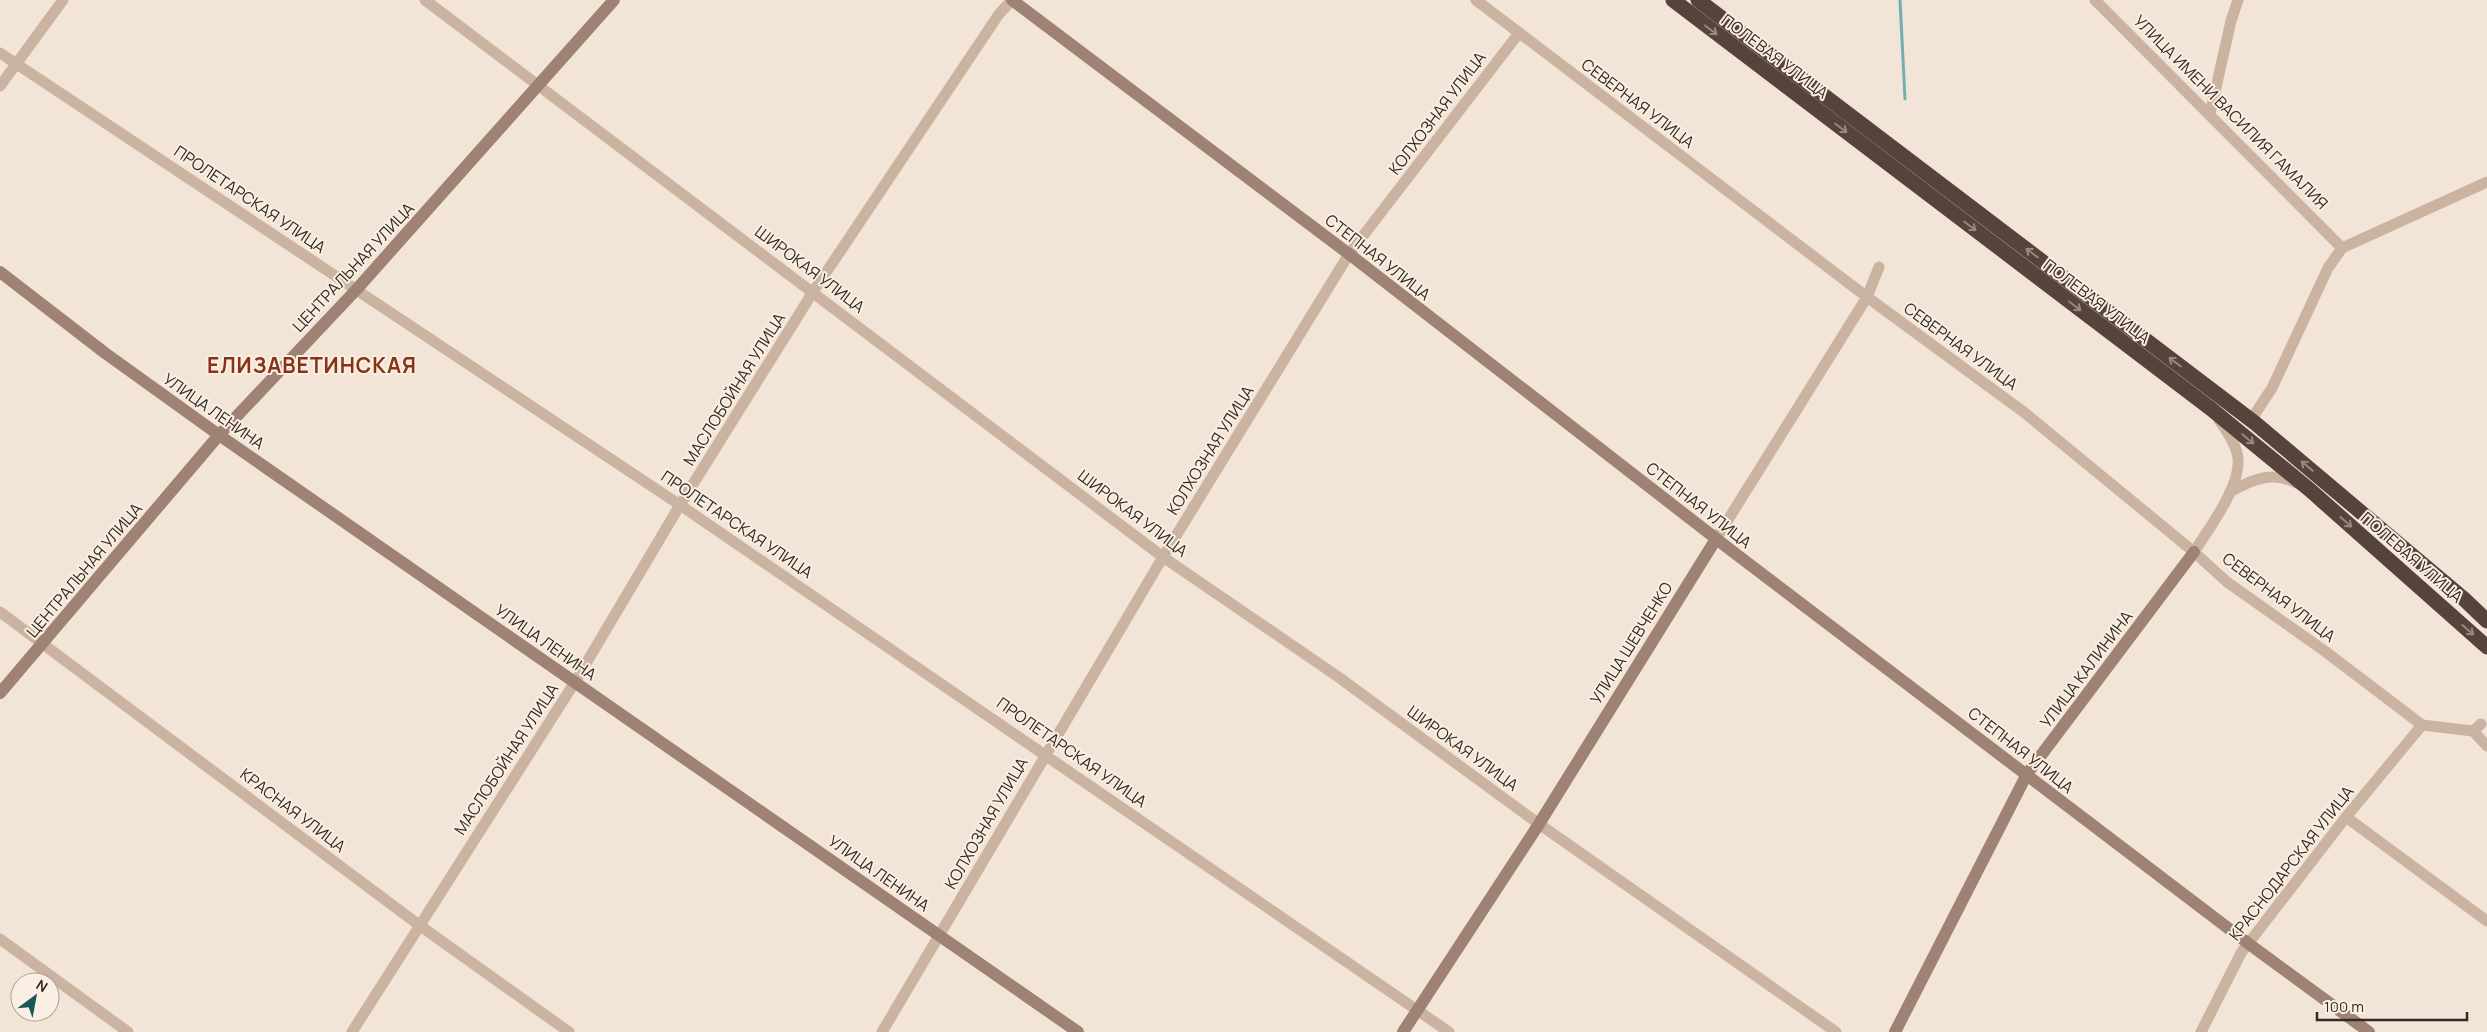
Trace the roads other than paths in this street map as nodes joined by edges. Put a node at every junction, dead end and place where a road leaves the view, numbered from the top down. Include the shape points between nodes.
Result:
1 (63, 0) edge
2 (425, 0) edge
3 (614, 0) edge
4 (1012, 0) edge
5 (1476, 0) edge
6 (1672, 0) edge
7 (1698, 0) edge
8 (2095, 0) edge
9 (2238, 0) edge
10 (1519, 33) junction
11 (0, 53) edge
12 (17, 64) junction
13 (0, 86) edge
14 (538, 87) junction
15 (2210, 114) junction
16 (2487, 182) edge
17 (2342, 248) junction
18 (1349, 254) junction
19 (1879, 267) dead end
20 (0, 272) edge
21 (356, 290) junction
22 (813, 292) junction
23 (1867, 297) junction
24 (2210, 408) junction
25 (2251, 420) junction
26 (219, 435) junction
27 (2310, 490) junction
28 (2230, 492) junction
29 (680, 505) junction
30 (1716, 539) junction
31 (2194, 552) junction
32 (1163, 557) junction
33 (0, 612) edge
34 (2487, 621) edge
35 (43, 644) junction
36 (2487, 647) edge
37 (575, 682) junction
38 (0, 694) edge
39 (2422, 725) junction
40 (2487, 746) edge
41 (1046, 754) junction
42 (2027, 774) junction
43 (2346, 818) junction
44 (1538, 824) junction
45 (2487, 921) edge
46 (419, 925) junction
47 (939, 935) junction
48 (0, 939) edge
49 (2249, 944) junction
50 (1416, 1010) junction
51 (128, 1032) edge
52 (352, 1032) edge
53 (570, 1032) edge
54 (882, 1032) edge
55 (1078, 1032) edge
56 (1403, 1032) edge
57 (1449, 1032) edge
58 (1836, 1032) edge
59 (1896, 1032) edge
60 (2201, 1032) edge
61 (2368, 1032) edge

1 - 12 street
2 - 14 street, ШИРОКАЯ УЛИЦА
3 - 14 street, ЦЕНТРАЛЬНАЯ УЛИЦА
4 - 18 street, СТЕПНАЯ УЛИЦА
4 - 22 street, МАСЛОБОЙНАЯ УЛИЦА via 999,14
5 - 10 street, СЕВЕРНАЯ УЛИЦА
6 -> 24 highway, ПОЛЕВАЯ УЛИЦА
25 -> 7 highway, ПОЛЕВАЯ УЛИЦА
8 - 15 street, УЛИЦА ИМЕНИ ВАСИЛИЯ ГАМАЛИЯ
9 - 15 street
10 - 18 street, КОЛХОЗНАЯ УЛИЦА
10 - 23 street, СЕВЕРНАЯ УЛИЦА
11 - 12 street, ПРОЛЕТАРСКАЯ УЛИЦА
12 - 13 street
12 - 21 street, ПРОЛЕТАРСКАЯ УЛИЦА
14 - 21 street, ЦЕНТРАЛЬНАЯ УЛИЦА
14 - 22 street, ШИРОКАЯ УЛИЦА
15 - 17 street, УЛИЦА ИМЕНИ ВАСИЛИЯ ГАМАЛИЯ
16 - 17 street
17 - 25 street via 2328,268 2272,388
18 - 30 street, СТЕПНАЯ УЛИЦА
18 - 32 street, КОЛХОЗНАЯ УЛИЦА
19 - 23 street, УЛИЦА ШЕВЧЕНКО
20 - 26 street, УЛИЦА ЛЕНИНА
21 - 26 street, ЦЕНТРАЛЬНАЯ УЛИЦА
21 - 29 street, ПРОЛЕТАРСКАЯ УЛИЦА
22 - 29 street, МАСЛОБОЙНАЯ УЛИЦА
22 - 32 street, ШИРОКАЯ УЛИЦА
23 - 30 street, УЛИЦА ШЕВЧЕНКО
23 - 31 street, СЕВЕРНАЯ УЛИЦА via 2025,413
24 -> 27 highway, ПОЛЕВАЯ УЛИЦА
24 - 28 street, УЛИЦА КАЛИНИНА via 2230,437 2238,457 2238,472
34 -> 25 highway, ПОЛЕВАЯ УЛИЦА
26 - 35 street, ЦЕНТРАЛЬНАЯ УЛИЦА
26 - 37 street, УЛИЦА ЛЕНИНА
27 - 28 street via 2288,478 2272,476 2258,478
27 -> 36 highway, ПОЛЕВАЯ УЛИЦА
28 - 31 street, УЛИЦА КАЛИНИНА
29 - 37 street, МАСЛОБОЙНАЯ УЛИЦА
29 - 41 street, ПРОЛЕТАРСКАЯ УЛИЦА
30 - 42 street, СТЕПНАЯ УЛИЦА
30 - 44 street, УЛИЦА ШЕВЧЕНКО
31 - 39 street, СЕВЕРНАЯ УЛИЦА via 2227,582
31 - 42 street, УЛИЦА КАЛИНИНА
32 - 41 street, КОЛХОЗНАЯ УЛИЦА
32 - 44 street, ШИРОКАЯ УЛИЦА via 1337,676
33 - 35 street, КРАСНАЯ УЛИЦА
35 - 38 street, ЦЕНТРАЛЬНАЯ УЛИЦА
35 - 46 street, КРАСНАЯ УЛИЦА
37 - 46 street, МАСЛОБОЙНАЯ УЛИЦА
37 - 47 street, УЛИЦА ЛЕНИНА
39 - 40 street via 2477,728
39 - 43 street, КРАСНОДАРСКАЯ УЛИЦА
41 - 47 street, КОЛХОЗНАЯ УЛИЦА
41 - 50 street, ПРОЛЕТАРСКАЯ УЛИЦА
42 - 49 street, СТЕПНАЯ УЛИЦА
42 - 59 street, УЛИЦА КАЛИНИНА
43 - 45 street
43 - 49 street, КРАСНОДАРСКАЯ УЛИЦА
44 - 50 street, УЛИЦА ШЕВЧЕНКО
44 - 58 street, ШИРОКАЯ УЛИЦА
46 - 52 street, МАСЛОБОЙНАЯ УЛИЦА
46 - 53 street, КРАСНАЯ УЛИЦА
47 - 54 street, КОЛХОЗНАЯ УЛИЦА
47 - 55 street, УЛИЦА ЛЕНИНА
48 - 51 street
49 - 60 street, КРАСНОДАРСКАЯ УЛИЦА via 2241,953
49 - 61 street, СТЕПНАЯ УЛИЦА
50 - 56 street, УЛИЦА ШЕВЧЕНКО
50 - 57 street, ПРОЛЕТАРСКАЯ УЛИЦА

